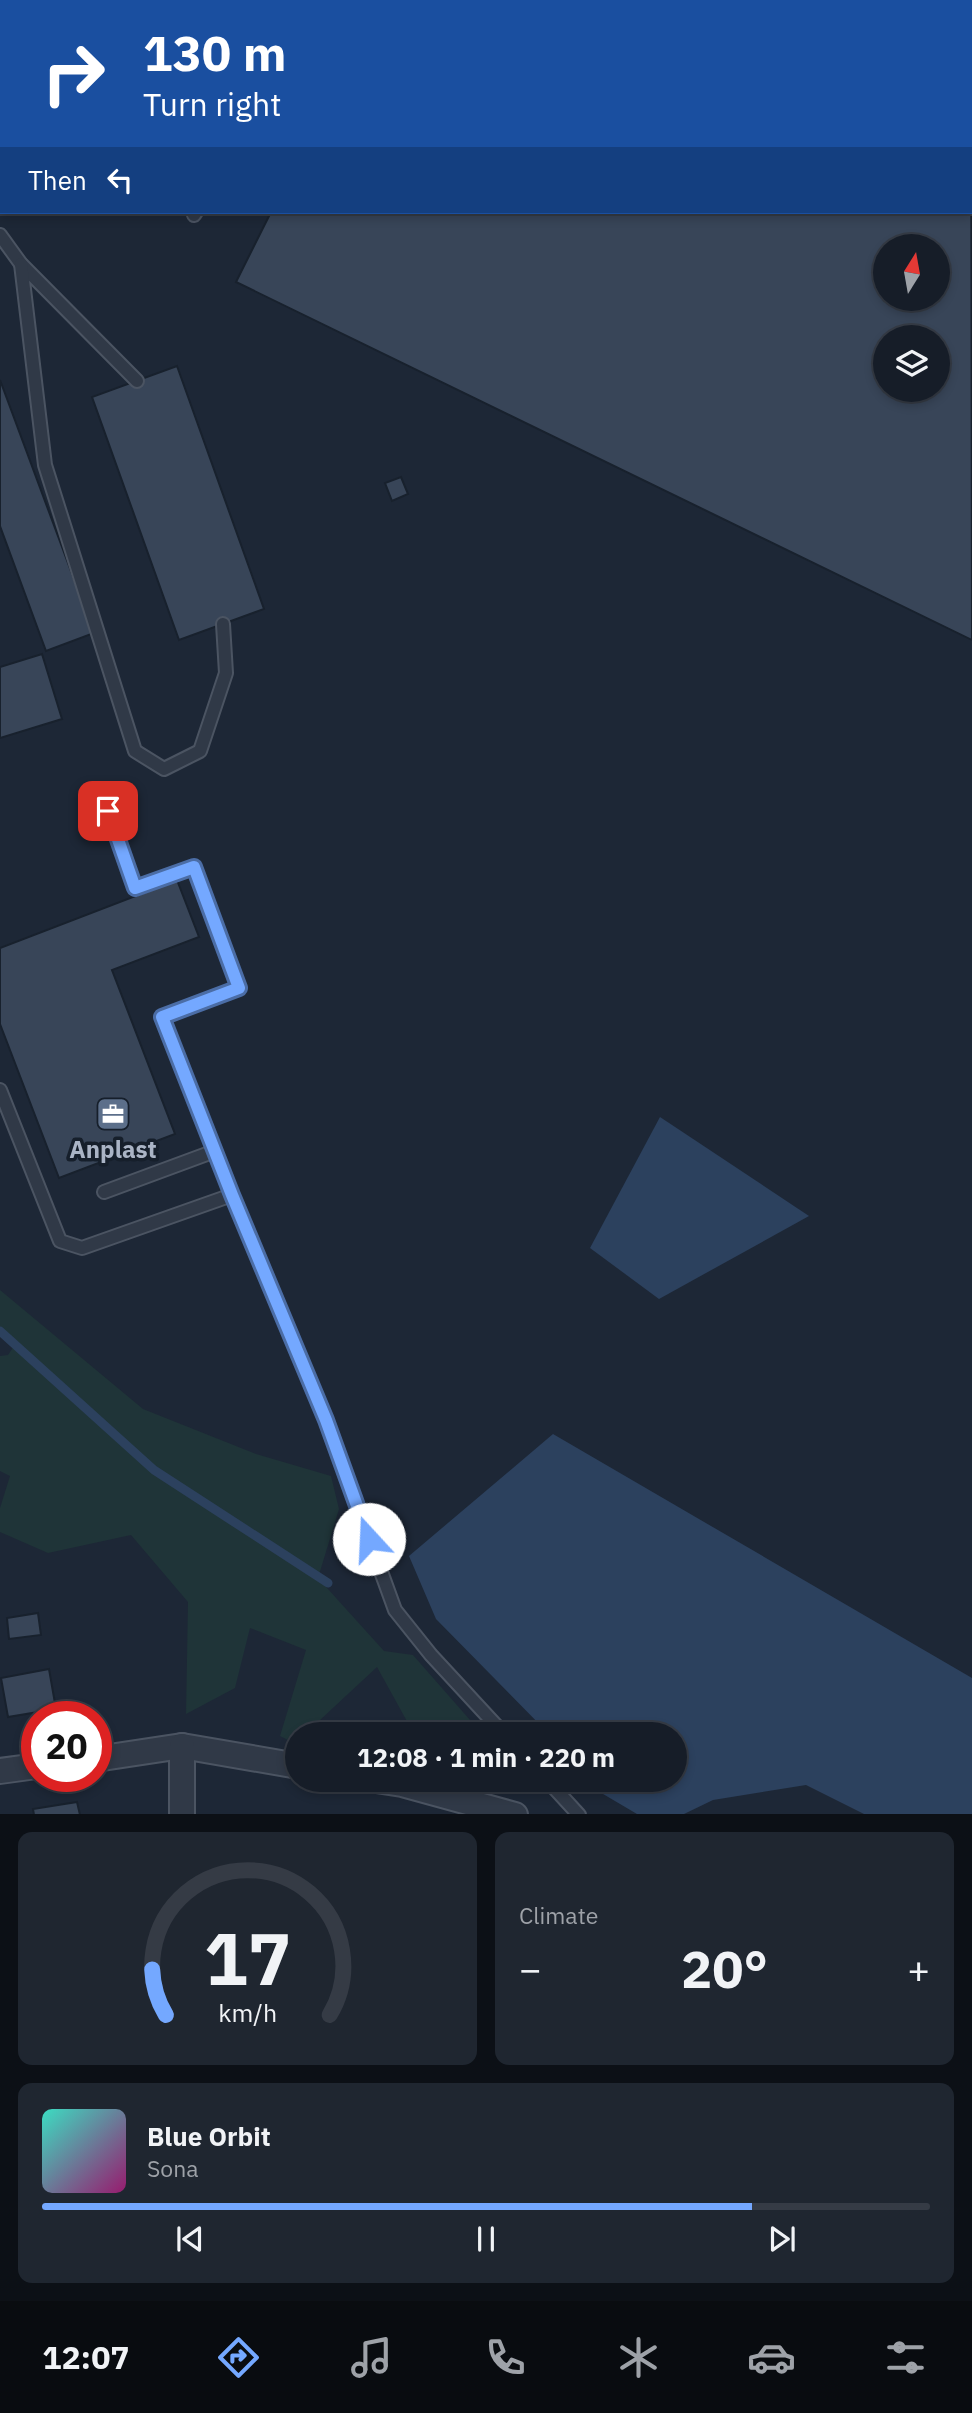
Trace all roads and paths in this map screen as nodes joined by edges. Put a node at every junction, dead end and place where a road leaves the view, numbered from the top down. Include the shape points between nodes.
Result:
1 (0, 235) edge
2 (21, 264) junction
3 (136, 381) dead end
4 (223, 624) dead end
5 (108, 811) dead end
6 (0, 1090) edge
7 (215, 1152) junction
8 (104, 1192) dead end
9 (232, 1195) junction
10 (493, 1722) edge
11 (183, 1746) junction
12 (112, 1757) edge
13 (285, 1764) edge
14 (21, 1768) edge
15 (0, 1771) edge
16 (431, 1792) edge
17 (558, 1792) edge
18 (183, 1814) edge
19 (510, 1814) edge
20 (578, 1814) edge

1 - 2 lane
2 - 3 lane
2 - 4 lane via 45,465 135,751 164,769 201,751 226,673
5 - 7 lane via 135,888 194,867 239,988 162,1017
6 - 9 lane via 60,1241 82,1248
7 - 8 lane
7 - 9 lane
9 - 10 lane via 326,1420 395,1610
11 - 12 street
11 - 13 street
11 - 18 street
14 - 15 street
16 - 19 street
17 - 20 lane

